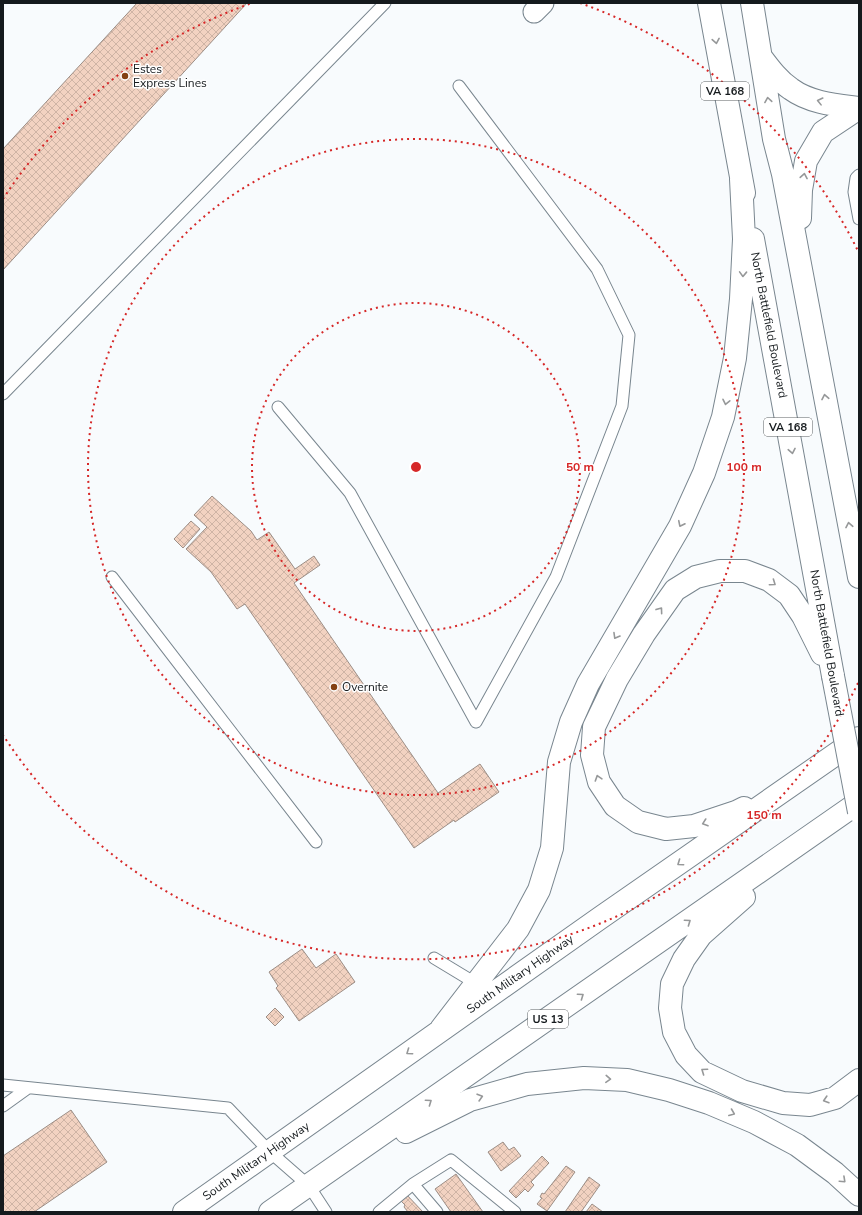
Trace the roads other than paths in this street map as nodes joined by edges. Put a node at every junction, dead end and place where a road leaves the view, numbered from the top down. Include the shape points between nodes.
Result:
1 (385, 3) edge
2 (709, 3) edge
3 (752, 3) edge
4 (760, 57) junction
5 (459, 86) dead end
6 (859, 108) edge
7 (859, 175) edge
8 (742, 179) junction
9 (859, 219) edge
10 (799, 257) junction
11 (3, 394) edge
12 (278, 407) dead end
13 (859, 577) edge
14 (112, 578) dead end
15 (833, 676) junction
16 (859, 738) edge
17 (815, 769) junction
18 (859, 802) edge
19 (859, 812) edge
20 (826, 825) junction
21 (316, 842) dead end
22 (434, 958) dead end
23 (477, 984) junction
24 (441, 1030) junction
25 (859, 1080) edge
26 (3, 1085) edge
27 (28, 1088) junction
28 (3, 1106) edge
29 (269, 1151) junction
30 (413, 1184) junction
31 (308, 1186) junction
32 (859, 1195) edge
33 (184, 1212) edge
34 (270, 1212) edge
35 (326, 1212) edge
36 (379, 1212) edge
37 (437, 1212) edge
38 (515, 1212) edge

1 - 11 lane
2 -> 8 main road, North Battlefield Boulevard / VA 168
3 - 4 main road, VA 168
6 -> 4 main road via 818,101 791,89
10 -> 4 main road, VA 168
5 - 12 lane via 597,269 629,335 622,406 556,577 476,722 350,493
10 -> 6 main road via 801,190 806,161 823,132
7 - 9 lane via 856,178 854,192
8 -> 15 main road, North Battlefield Boulevard / VA 168
8 -> 23 main road via 742,299 735,358 723,417 704,473 680,526 588,684 570,722 559,762 552,848 539,890 518,929
13 -> 10 main road, VA 168
14 - 21 lane
17 -> 15 main road via 736,812 694,826 666,829 638,822 615,806 599,782 592,755 594,727 617,679 675,590 696,577 720,571 745,571 769,580 789,595 803,616
15 - 19 main road, North Battlefield Boulevard / VA 168, bridge
16 - 17 main road, South Military Highway
17 -> 24 main road, South Military Highway
18 - 20 main road, US 13
25 -> 20 main road via 836,1098 810,1105 783,1103 742,1091 702,1072 686,1055 674,1032 670,1008 672,984 684,958 700,935
31 -> 20 main road, US 13
22 - 23 lane
23 - 24 main road
24 -> 29 main road, South Military Highway
26 - 27 lane
27 - 28 lane
27 - 29 lane via 228,1108
29 - 31 lane
29 - 33 main road, South Military Highway
30 - 36 lane
30 - 37 lane
30 - 38 lane via 451,1160
31 -> 32 main road via 418,1125 470,1100 527,1084 584,1078 627,1080 669,1090 754,1122 796,1145 835,1173
31 - 34 main road, US 13
31 - 35 lane

